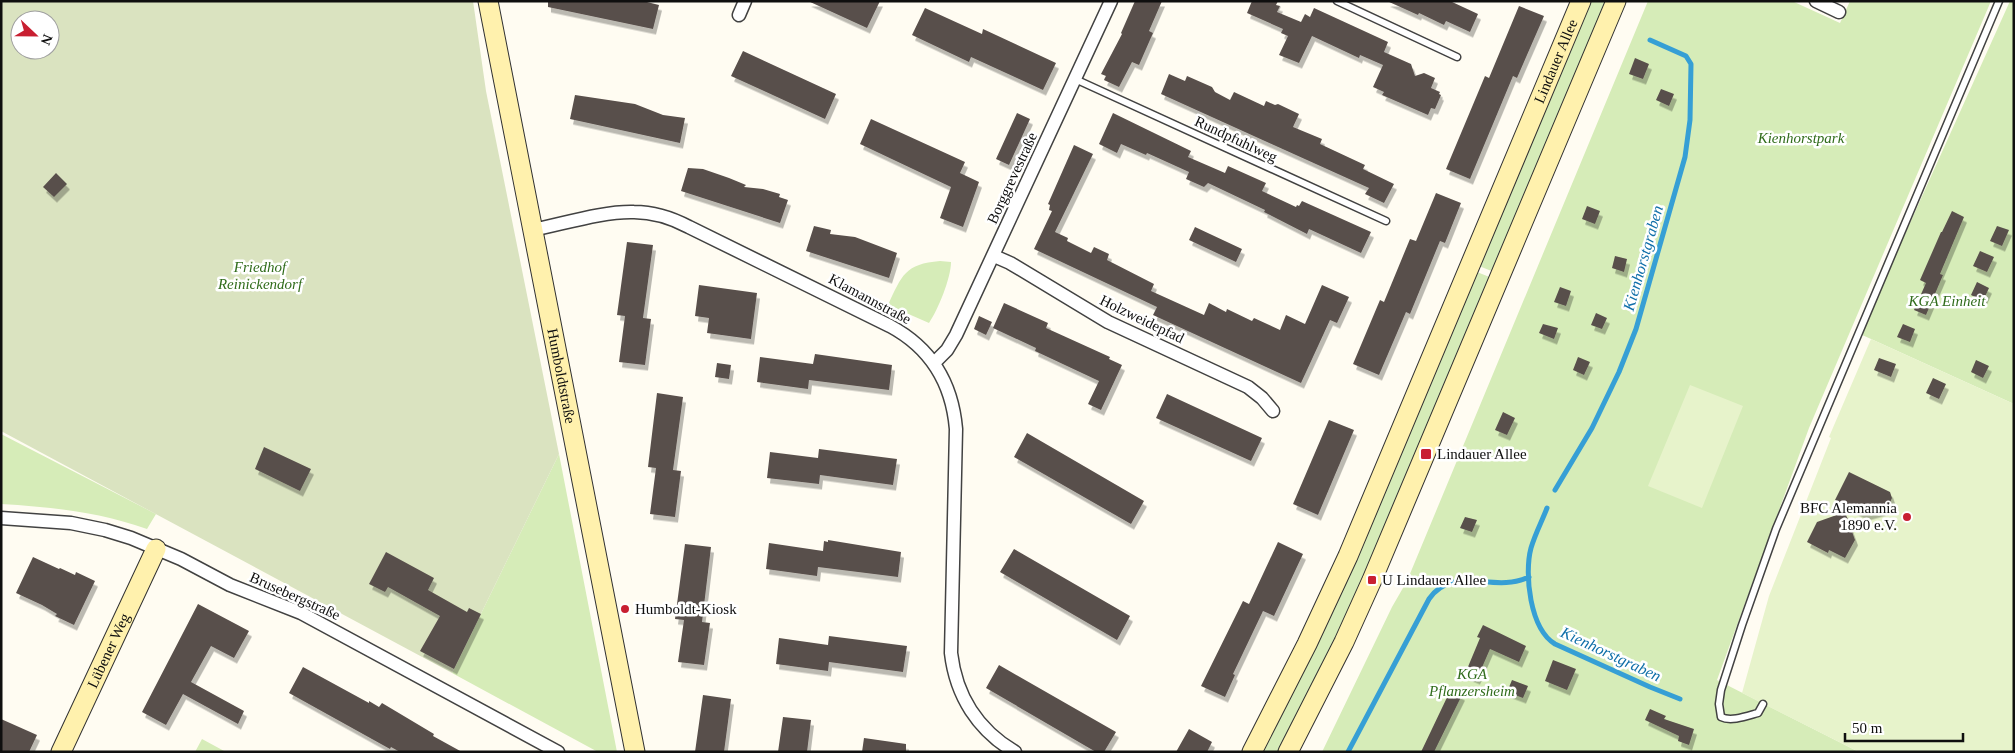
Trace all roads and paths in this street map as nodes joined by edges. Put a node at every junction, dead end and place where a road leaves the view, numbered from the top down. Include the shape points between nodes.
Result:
1 (488, 1) edge
2 (745, 1) edge
3 (1111, 1) edge
4 (1337, 1) edge
5 (1582, 1) edge
6 (1616, 1) edge
7 (1816, 1) edge
8 (1999, 1) edge
9 (1839, 12) dead end
10 (739, 15) dead end
11 (1457, 57) dead end
12 (1075, 79) junction
13 (1386, 221) dead end
14 (532, 230) junction
15 (994, 256) junction
16 (934, 364) junction
17 (1273, 411) dead end
18 (1, 518) edge
19 (156, 549) junction
20 (1763, 704) dead end
21 (61, 752) edge
22 (558, 752) edge
23 (635, 752) edge
24 (1015, 752) edge
25 (1252, 752) edge
26 (1288, 752) edge

1 - 14 main road, Humboldtstraße
2 - 10 street
3 - 12 street, Borggrevestraße
4 - 11 lane
5 - 25 main road, Lindauer Allee via 1348,556
6 - 26 main road via 1372,580
7 - 9 street
8 - 20 lane via 1784,511 1742,625 1721,690 1721,717 1732,719 1758,713
12 - 13 lane, Rundpfuhlweg
12 - 15 street, Borggrevestraße
14 - 16 street, Klamannstraße via 625,212 665,217 898,330 918,345
14 - 23 main road, Humboldtstraße
15 - 16 street, Borggrevestraße via 956,335
15 - 17 street, Holzweidepfad via 1108,322 1248,387
16 - 24 street, Klamannstraße via 951,398 956,429 952,665 960,693 974,716
18 - 19 street, Brusebergstraße via 105,530
19 - 21 main road, Lübener Weg
19 - 22 street, Brusebergstraße via 230,585 301,613

